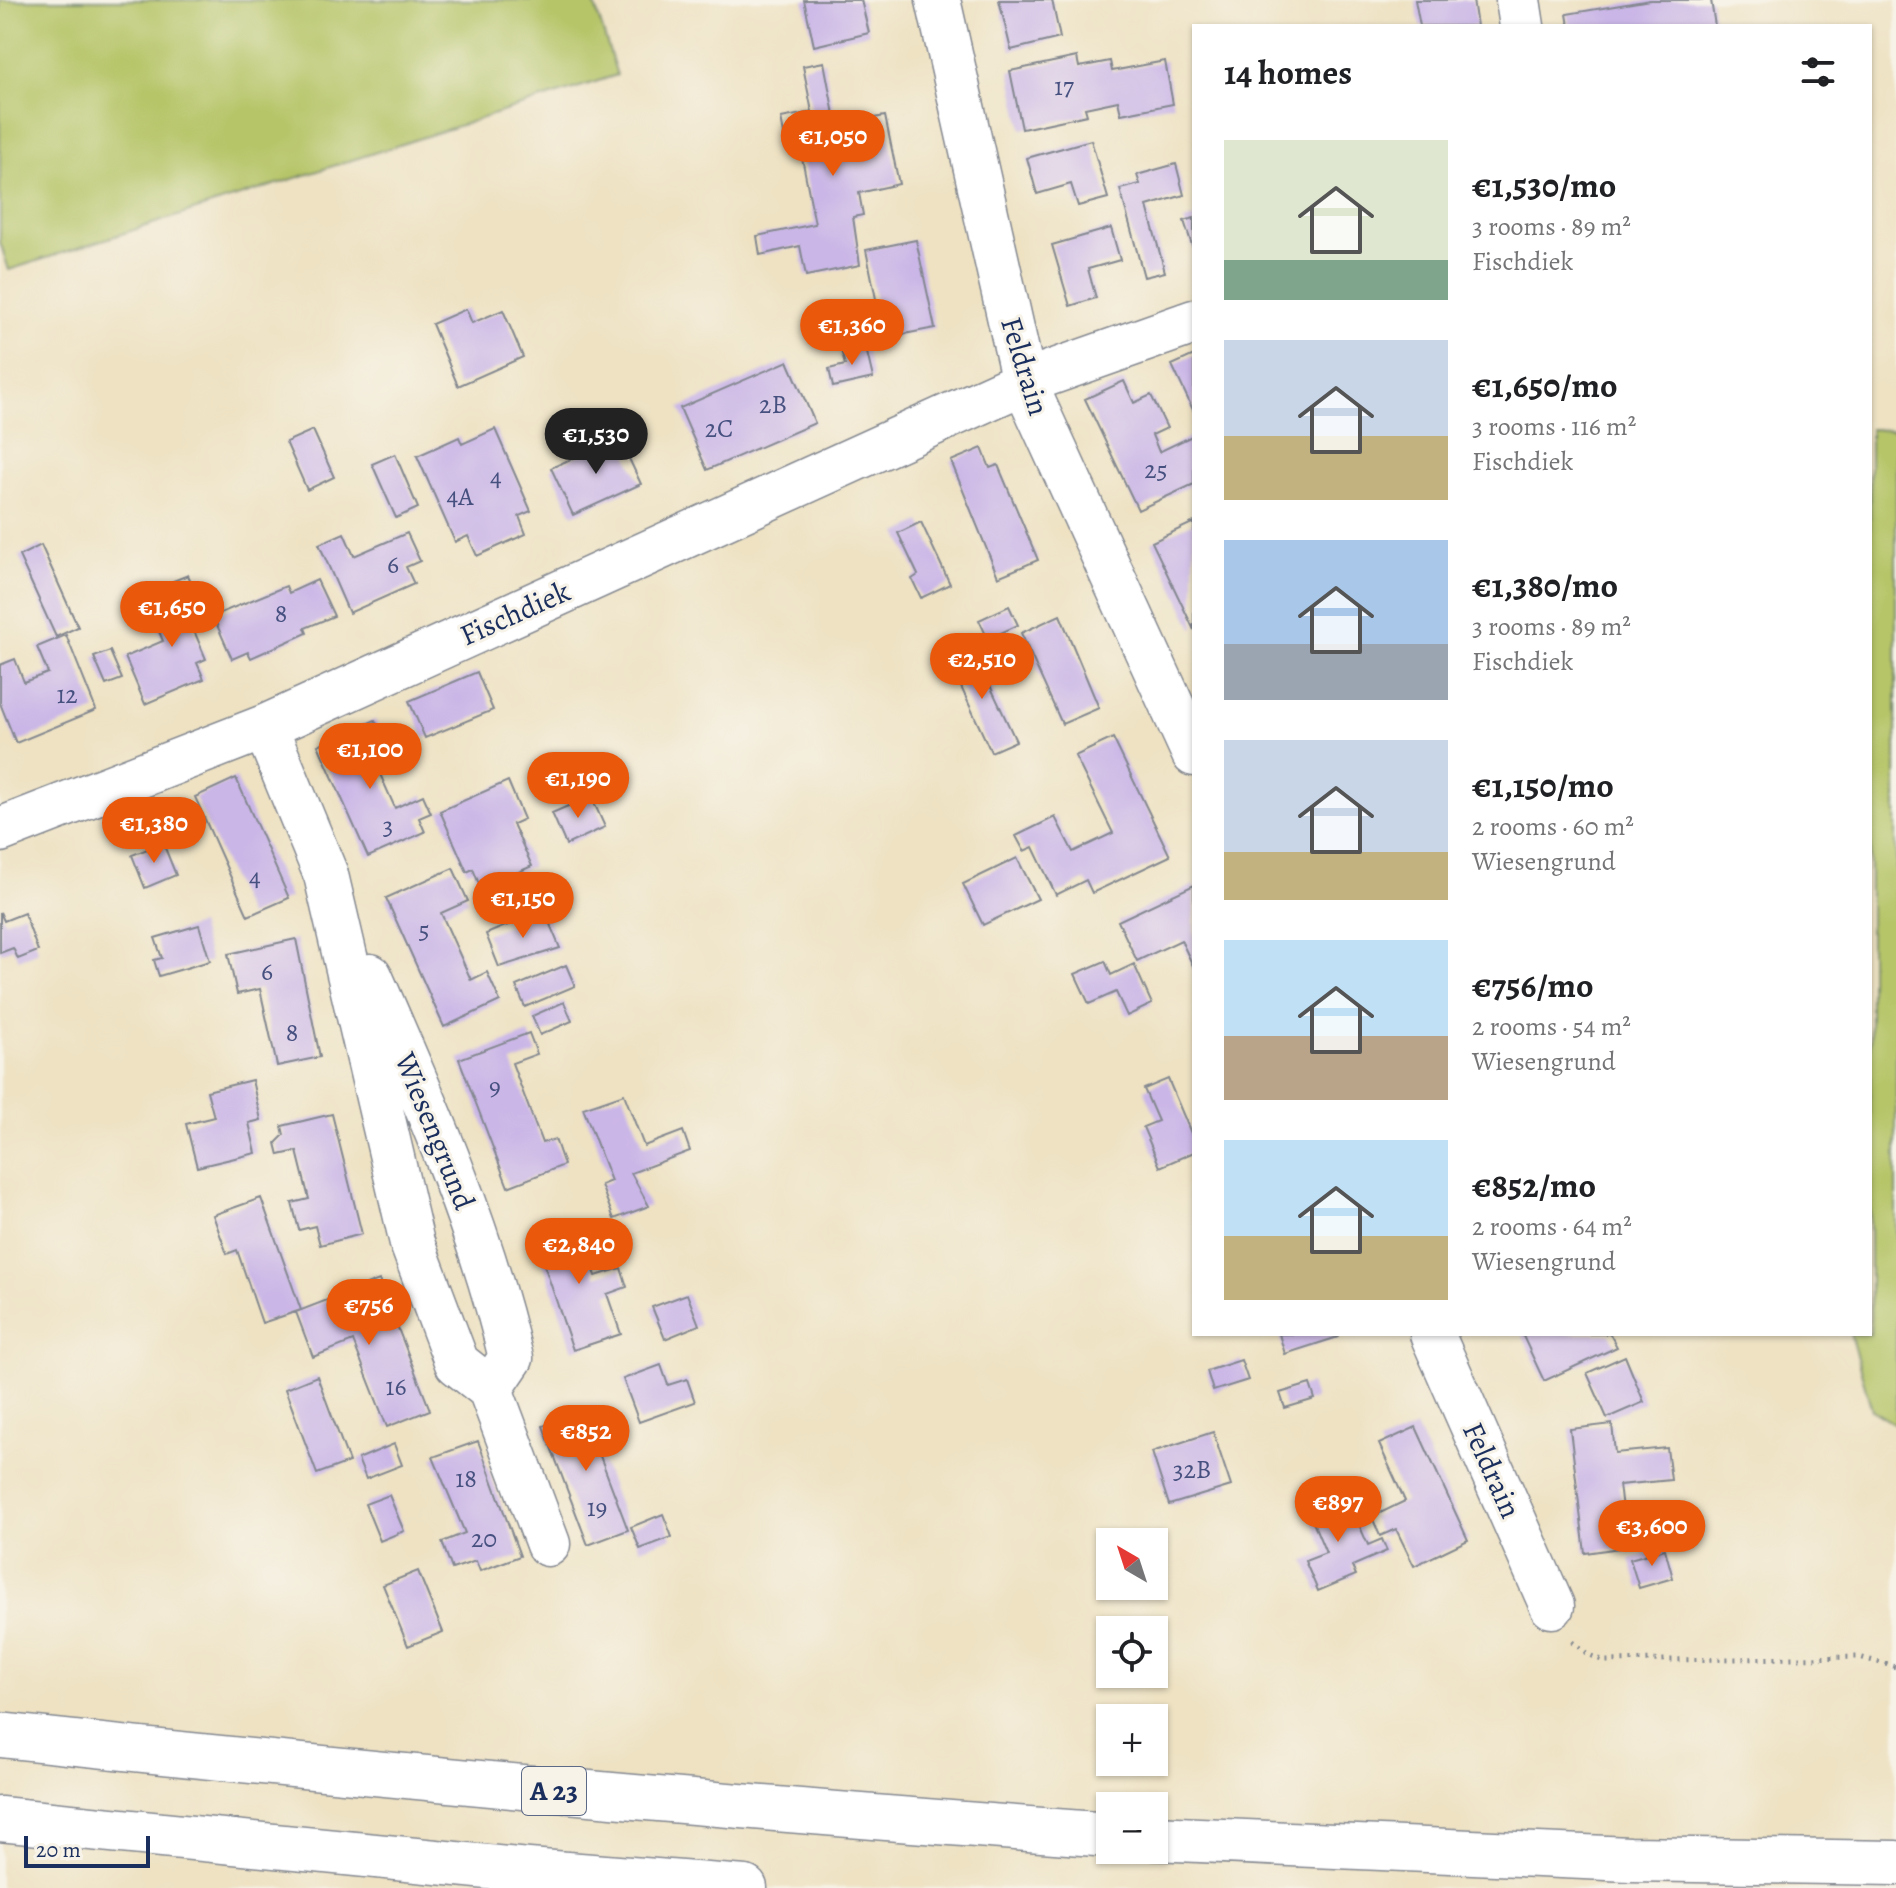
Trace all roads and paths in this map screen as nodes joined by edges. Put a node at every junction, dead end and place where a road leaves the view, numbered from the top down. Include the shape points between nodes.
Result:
1 (938, 0) edge
2 (1518, 0) edge
3 (1522, 24) edge
4 (1192, 323) edge
5 (1024, 382) junction
6 (265, 727) junction
7 (1192, 750) edge
8 (0, 830) edge
9 (326, 875) junction
10 (1433, 1336) edge
11 (490, 1389) junction
12 (548, 1544) dead end
13 (1552, 1606) joint
14 (1896, 1667) edge
15 (0, 1735) edge
16 (0, 1819) edge
17 (1096, 1834) edge
18 (1168, 1839) edge
19 (1896, 1863) edge
20 (745, 1888) edge

1 - 5 main road, Feldrain
2 - 3 main road
4 - 5 main road, Fischdiek
5 - 6 main road, Fischdiek
5 - 7 main road, Feldrain
6 - 8 main road, Fischdiek
6 - 9 main road, Wiesengrund
9 - 11 main road, Wiesengrund via 412,1243 457,1363
9 - 11 main road, Wiesengrund via 439,1132 494,1283 511,1358
10 - 13 main road, Feldrain
11 - 12 main road
13 - 14 path via 1573,1643 1604,1661 1859,1657
15 - 17 main road, A 23 via 713,1806
16 - 20 main road
18 - 19 main road via 1630,1859

